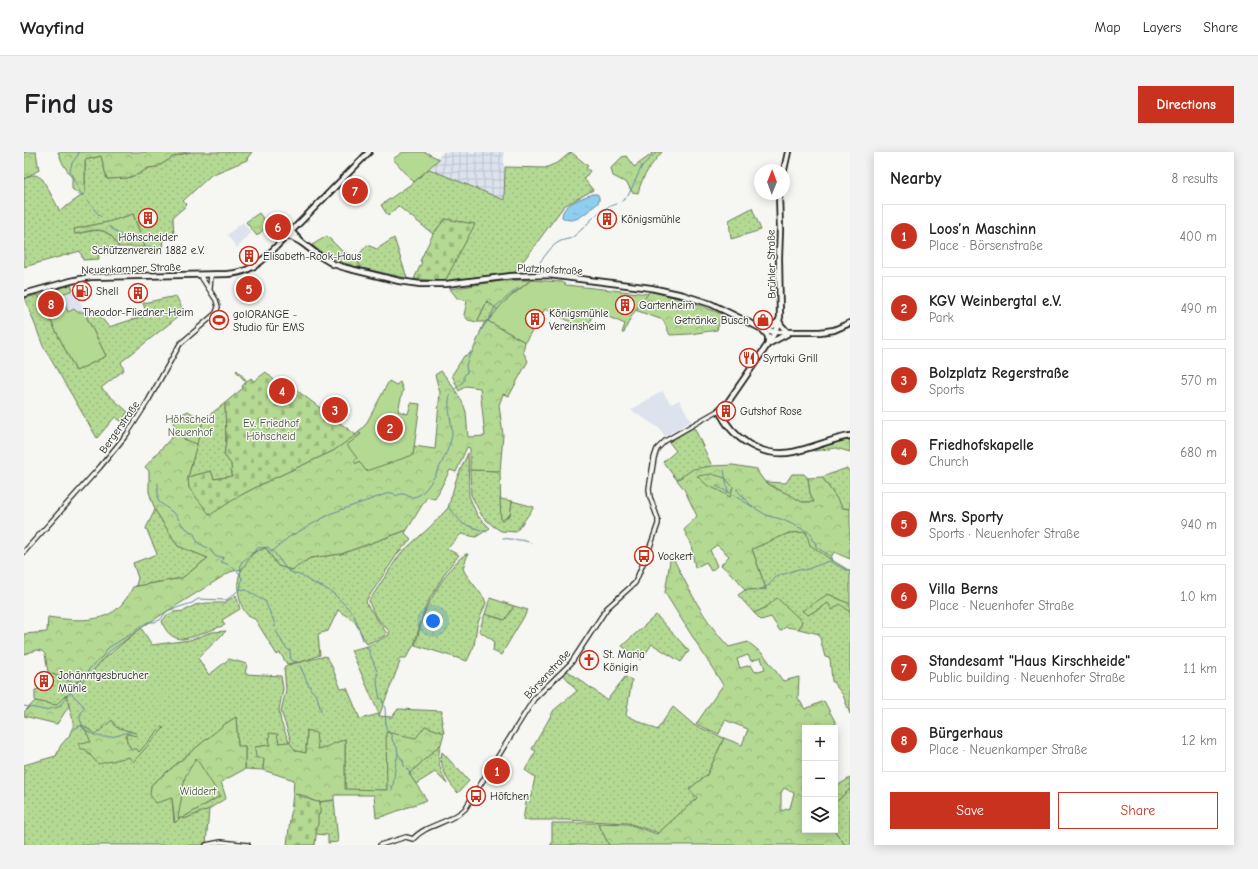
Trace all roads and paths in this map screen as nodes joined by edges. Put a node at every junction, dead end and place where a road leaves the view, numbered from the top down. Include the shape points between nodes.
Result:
1 (369, 152) edge
2 (788, 152) edge
3 (785, 164) edge
4 (779, 200) edge
5 (292, 230) junction
6 (287, 235) junction
7 (301, 242) junction
8 (200, 275) junction
9 (209, 275) junction
10 (205, 281) junction
11 (210, 289) junction
12 (24, 294) edge
13 (779, 321) junction
14 (850, 323) edge
15 (762, 329) junction
16 (775, 332) junction
17 (788, 333) junction
18 (768, 344) junction
19 (719, 410) junction
20 (850, 436) edge
21 (24, 552) edge
22 (206, 845) edge
23 (248, 845) edge
24 (380, 845) edge

1 - 5 main road
2 - 3 main road
4 - 13 main road, Brühler Straße
5 - 6 main road
5 - 7 main road, Platzhofstraße
6 - 7 main road, Platzhofstraße
6 - 9 main road, Neuenkamper Straße via 259,263 249,269
7 - 15 main road, Platzhofstraße via 333,264 399,281 446,284 540,275 651,288 711,304
8 - 9 main road, Neuenkamper Straße
8 - 10 street
8 - 12 main road, Neuenkamper Straße via 90,277
9 - 10 street
9 - 11 street
10 - 11 street
11 - 21 street, Bergerstraße via 218,307 216,313 180,344 136,421 113,452
13 - 15 main road
13 - 16 main road, Brühler Straße
13 - 17 main road
14 - 17 main road, Platzhofstraße via 829,331
15 - 16 main road, Platzhofstraße
15 - 18 main road via 768,336
16 - 17 main road, Platzhofstraße
16 - 18 main road, Brühler Straße
17 - 18 main road
18 - 19 main road, Brühler Straße via 728,402
19 - 20 main road via 737,436 751,446 766,451 794,452
19 - 24 street, Börsenstraße via 665,441 657,449 649,489 658,522 635,583 607,608 571,663 531,703 465,809 457,816 419,833 413,839 406,837
22 - 23 street via 221,842

